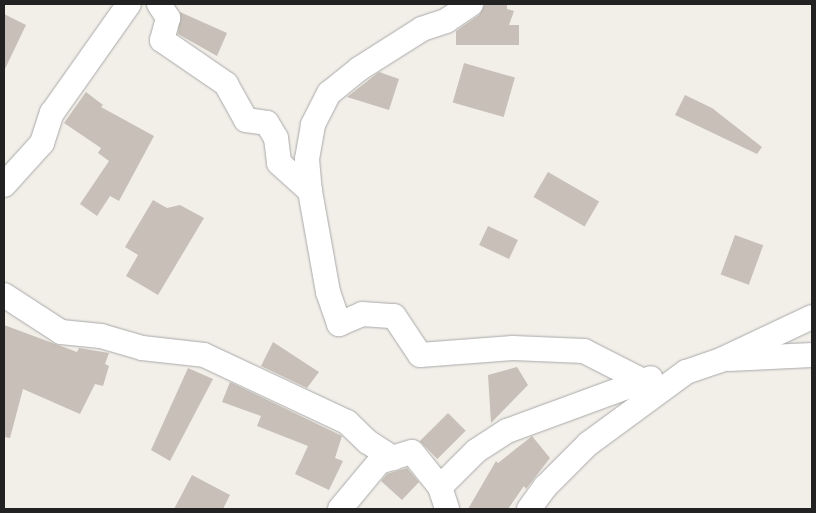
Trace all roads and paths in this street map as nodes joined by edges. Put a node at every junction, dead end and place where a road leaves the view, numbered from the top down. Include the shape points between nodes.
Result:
1 (129, 4) edge
2 (159, 4) edge
3 (471, 4) edge
4 (4, 185) edge
5 (310, 191) junction
6 (4, 295) edge
7 (812, 317) edge
8 (812, 355) edge
9 (722, 359) junction
10 (686, 372) junction
11 (641, 380) junction
12 (393, 458) junction
13 (443, 498) edge
14 (340, 509) edge
15 (529, 509) edge

1 - 4 street via 52,113 42,143
2 - 5 street via 168,18 162,40 226,84 246,120 267,124 276,138 279,163
3 - 5 street via 446,21 422,29 328,93 313,126 307,159
5 - 11 street via 328,292 338,324 362,314 394,316 420,355 513,348 584,351
6 - 12 street via 61,332 101,336 142,348 204,355 347,422 368,442
7 - 9 street
8 - 9 street
9 - 10 street
10 - 11 street
10 - 15 street via 588,444 545,487
11 - 13 street via 507,431 476,451
12 - 13 street via 412,452
12 - 14 street via 379,462

